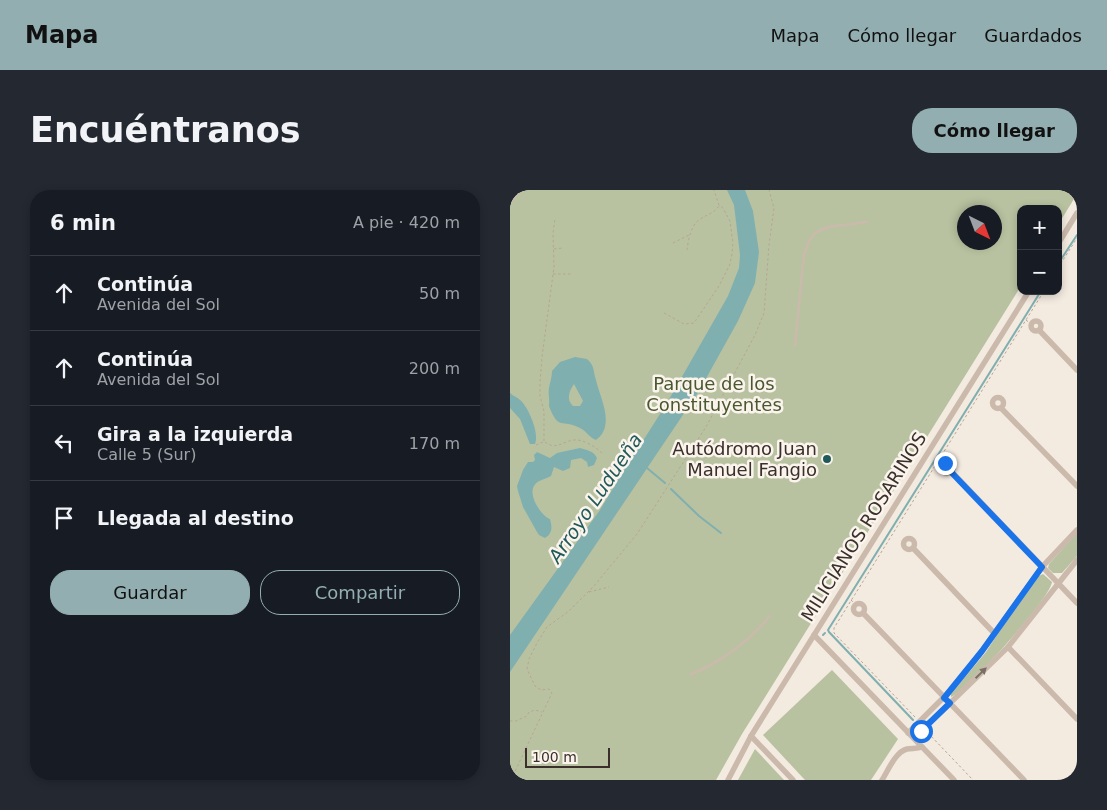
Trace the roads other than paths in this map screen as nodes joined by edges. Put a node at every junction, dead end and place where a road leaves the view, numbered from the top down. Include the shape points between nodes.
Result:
1 (519, 190) edge
2 (510, 200) edge
3 (1077, 214) edge
4 (867, 222) dead end
5 (1062, 238) edge
6 (1026, 295) edge
7 (1028, 322) road end
8 (795, 346) dead end
9 (1077, 370) edge
10 (1001, 408) dead end
11 (941, 461) road end
12 (1077, 486) edge
13 (1077, 530) edge
14 (913, 548) dead end
15 (1077, 560) edge
16 (1042, 567) junction
17 (1058, 583) junction
18 (853, 602) road end
19 (1077, 603) edge
20 (770, 616) dead end
21 (994, 633) junction
22 (814, 635) junction
23 (1008, 647) junction
24 (691, 674) dead end
25 (944, 698) junction
26 (950, 703) junction
27 (1077, 719) edge
28 (908, 733) junction
29 (751, 736) junction
30 (914, 738) junction
31 (922, 747) junction
32 (728, 780) edge
33 (793, 780) edge
34 (882, 780) edge
35 (954, 780) edge
36 (1024, 780) edge

1 - 2 street
3 - 5 street
4 - 8 lane via 828,227 816,232 809,240 804,255
6 - 22 street, MILICIANOS ROSARINOS
7 - 9 street via 1033,331 1039,330
10 - 12 street
11 - 16 street via 943,471 951,472
13 - 16 street
14 - 21 street
15 - 17 street
16 - 17 street
16 - 21 street
17 - 19 street
17 - 23 street
18 - 25 street via 855,612 863,612
20 - 24 lane via 735,650
21 - 25 street
22 - 28 street
22 - 29 street, MILICIANOS ROSARINOS
26 -> 23 street
23 - 27 street
25 - 26 street
25 - 28 street
26 - 30 street
26 - 36 street
28 - 30 street
29 - 32 street, MILICIANOS ROSARINOS
29 - 33 street
30 - 31 street
31 - 34 street via 905,749
31 - 35 street

